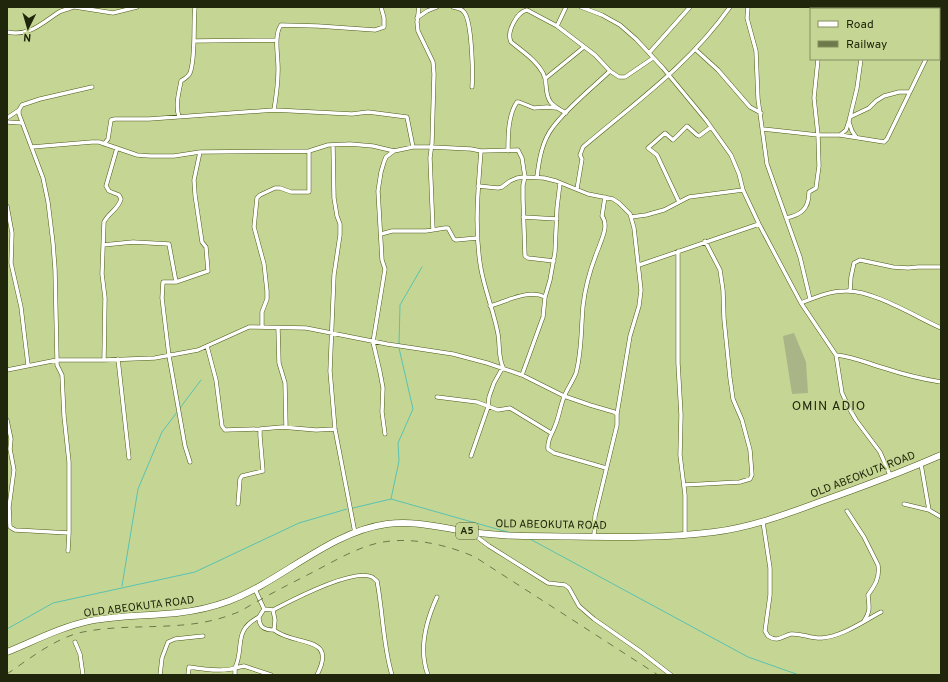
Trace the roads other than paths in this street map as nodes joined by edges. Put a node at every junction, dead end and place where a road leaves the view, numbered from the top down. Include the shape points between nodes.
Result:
1 (74, 7) edge
2 (137, 7) edge
3 (195, 7) edge
4 (381, 7) edge
5 (419, 7) edge
6 (436, 7) edge
7 (453, 7) edge
8 (566, 7) edge
9 (581, 7) edge
10 (690, 7) edge
11 (730, 7) edge
12 (748, 7) edge
13 (417, 18) junction
14 (557, 26) junction
15 (7, 32) edge
16 (277, 40) junction
17 (194, 41) junction
18 (584, 47) junction
19 (696, 50) junction
20 (649, 53) junction
21 (654, 58) junction
22 (818, 60) edge
23 (862, 60) edge
24 (926, 60) edge
25 (610, 71) junction
26 (669, 76) junction
27 (546, 78) junction
28 (92, 87) dead end
29 (472, 87) dead end
30 (910, 92) junction
31 (556, 108) junction
32 (19, 110) junction
33 (274, 110) junction
34 (566, 113) junction
35 (761, 113) junction
36 (179, 116) junction
37 (7, 118) edge
38 (850, 119) junction
39 (7, 122) edge
40 (22, 123) junction
41 (711, 127) junction
42 (763, 129) junction
43 (818, 135) junction
44 (840, 135) junction
45 (856, 138) junction
46 (104, 144) junction
47 (333, 145) junction
48 (32, 146) junction
49 (413, 147) junction
50 (431, 147) junction
51 (116, 148) junction
52 (309, 151) junction
53 (394, 151) junction
54 (481, 151) junction
55 (508, 151) junction
56 (200, 152) junction
57 (524, 177) junction
58 (537, 177) junction
59 (560, 183) junction
60 (478, 186) junction
61 (577, 189) junction
62 (744, 190) junction
63 (605, 197) junction
64 (679, 202) junction
65 (7, 206) edge
66 (631, 217) junction
67 (523, 218) junction
68 (786, 218) junction
69 (557, 220) junction
70 (759, 224) junction
71 (433, 230) junction
72 (381, 234) junction
73 (477, 238) junction
74 (705, 242) junction
75 (103, 245) junction
76 (678, 252) junction
77 (554, 261) junction
78 (639, 265) junction
79 (941, 267) edge
80 (176, 282) junction
81 (850, 291) junction
82 (545, 297) junction
83 (810, 299) junction
84 (801, 303) junction
85 (490, 306) junction
86 (262, 327) junction
87 (278, 328) junction
88 (941, 328) edge
89 (331, 334) junction
90 (372, 342) junction
91 (207, 346) junction
92 (836, 355) junction
93 (169, 356) junction
94 (57, 360) junction
95 (104, 360) junction
96 (118, 360) junction
97 (28, 365) junction
98 (503, 367) junction
99 (7, 370) edge
100 (522, 375) junction
101 (941, 382) edge
102 (564, 396) junction
103 (436, 397) dead end
104 (488, 407) junction
105 (617, 414) junction
106 (7, 420) edge
107 (286, 427) junction
108 (260, 429) junction
109 (335, 429) junction
110 (551, 433) junction
111 (385, 434) dead end
112 (941, 455) edge
113 (471, 456) dead end
114 (129, 458) dead end
115 (190, 462) dead end
116 (921, 464) junction
117 (606, 468) junction
118 (890, 475) junction
119 (684, 485) junction
120 (238, 504) dead end
121 (904, 504) dead end
122 (929, 510) junction
123 (847, 511) dead end
124 (941, 517) edge
125 (763, 522) junction
126 (470, 532) junction
127 (69, 533) junction
128 (355, 533) junction
129 (685, 535) junction
130 (594, 536) junction
131 (68, 551) dead end
132 (255, 589) junction
133 (437, 596) dead end
134 (264, 609) junction
135 (273, 610) junction
136 (881, 612) dead end
137 (259, 617) junction
138 (863, 622) junction
139 (274, 630) junction
140 (203, 636) dead end
141 (75, 642) dead end
142 (7, 652) edge
143 (235, 668) junction
144 (83, 675) edge
145 (160, 675) edge
146 (188, 675) edge
147 (235, 675) edge
148 (271, 675) edge
149 (317, 675) edge
150 (392, 675) edge
151 (428, 675) edge
152 (671, 675) edge

1 - 2 street via 113,13
1 - 15 street via 60,12 25,33
3 - 17 street
4 - 16 street via 385,23 382,28 375,30 281,26 278,29
5 - 13 street
6 - 13 street
7 - 29 street via 463,10 466,16 471,42
8 - 14 street
9 - 20 street via 602,14 620,25
10 - 20 street
11 - 19 street
12 - 35 street via 748,25 756,51
13 - 50 street via 418,31 433,62
14 - 18 street
14 - 27 street via 525,10 513,23 510,31 511,42 537,65
16 - 17 street
16 - 33 street via 278,72
17 - 36 street via 190,73 180,81 177,100
18 - 25 street
18 - 27 street
19 - 26 street
19 - 35 street via 718,70 750,107
20 - 21 street
21 - 25 street via 624,78
21 - 26 street
22 - 43 street via 814,98
23 - 38 street
24 - 30 street
25 - 34 street
26 - 41 street
26 - 61 street via 582,147
27 - 31 street via 549,101
28 - 32 street via 40,99 22,105
30 - 38 street via 884,96
30 - 45 street via 884,142
31 - 34 street
31 - 55 street via 534,108 517,102 510,122
32 - 37 street
32 - 40 street
33 - 36 street
33 - 49 street via 352,114 368,112 407,117
34 - 58 street via 552,128 546,140
35 - 42 street
36 - 46 street via 111,120 108,139
38 - 44 street via 846,130
38 - 45 street
39 - 40 street
40 - 48 street
41 - 62 street via 731,155
41 - 64 street via 700,136 687,126 673,140 665,133 648,148 657,155
42 - 43 street
42 - 68 street via 768,164
43 - 44 street
43 - 68 street via 819,166 816,188 809,192 809,199 798,216
44 - 45 street
46 - 48 street via 92,142
46 - 51 street
47 - 52 street
47 - 53 street via 373,146
47 - 89 street via 334,198 340,230 334,275
48 - 94 street via 43,178 54,243
49 - 50 street
49 - 53 street
50 - 54 street
50 - 71 street
51 - 56 street via 137,155 150,156
51 - 75 street via 106,186 121,199 118,208 108,215 104,222
52 - 56 street
52 - 86 street via 309,192 291,192 275,188 257,198 254,227 264,264 267,291 262,312
53 - 72 street via 386,157 381,172 378,198
54 - 55 street
54 - 60 street
55 - 57 street via 518,150 520,153
56 - 80 street via 194,180 195,195 202,242 206,247 208,271
57 - 58 street
57 - 60 street via 510,181 502,187
57 - 67 street
58 - 59 street
59 - 61 street
59 - 69 street
60 - 73 street
61 - 63 street
62 - 64 street via 698,195
62 - 70 street
63 - 66 street via 619,203
63 - 102 street via 602,216 605,231 584,298 576,374
64 - 66 street via 656,213
65 - 97 street via 12,233 11,263 21,307
66 - 78 street
67 - 69 street
67 - 77 street via 526,257
68 - 83 street via 800,257
69 - 77 street
70 - 74 street
70 - 84 street
71 - 72 street via 398,230
71 - 73 street via 448,228 456,240
72 - 90 street via 385,269
73 - 85 street via 481,270
74 - 76 street
74 - 119 street via 720,270 733,399 750,450 752,475 750,479 740,482
75 - 80 street via 133,242 169,244
75 - 95 street
76 - 78 street
76 - 119 street via 680,455
77 - 82 street
78 - 105 street via 639,306 630,336
79 - 81 street via 893,267 860,260 854,263
80 - 93 street via 163,282 162,298
81 - 83 street via 834,292
81 - 88 street via 897,306
82 - 85 street via 534,293
82 - 100 street via 543,317
83 - 84 street
84 - 92 street
85 - 98 street
86 - 87 street
86 - 91 street via 249,327
87 - 89 street via 306,328
87 - 107 street via 279,364 285,383
89 - 90 street
89 - 109 street via 330,371
90 - 98 street via 453,354
90 - 111 street via 383,388 382,412
91 - 93 street
91 - 108 street via 216,380 222,426 225,430
92 - 101 street
92 - 118 street via 842,393 856,420 880,452
93 - 96 street
93 - 115 street
94 - 95 street
94 - 97 street
94 - 127 street via 62,374 69,462
95 - 96 street
96 - 114 street
97 - 99 street
98 - 100 street
98 - 104 street via 494,383
100 - 102 street
102 - 105 street
102 - 110 street via 555,428
103 - 104 street via 477,402
104 - 110 street via 498,410 510,408
104 - 113 street
105 - 117 street via 617,425
106 - 127 street via 14,470 9,507 11,529
107 - 108 street
107 - 109 street
108 - 120 street via 263,471 244,475 240,479
109 - 128 street
110 - 117 street via 548,444 550,451
112 - 116 highway, OLD ABEOKUTA ROAD / A5
116 - 118 highway, OLD ABEOKUTA ROAD / A5
116 - 122 street
117 - 130 street via 595,516
118 - 125 highway, OLD ABEOKUTA ROAD / A5
119 - 129 street
121 - 122 street
122 - 124 street
123 - 138 street via 864,537 879,570 875,586 868,595 870,606
125 - 129 highway, OLD ABEOKUTA ROAD / A5
125 - 138 street via 770,568 770,595 765,631 768,636 780,639 795,634 822,638
126 - 128 highway, OLD ABEOKUTA ROAD / A5 via 404,522
126 - 130 highway, OLD ABEOKUTA ROAD / A5 via 516,536
126 - 152 street via 548,583 569,588 579,606 594,619
127 - 131 street
128 - 132 highway, OLD ABEOKUTA ROAD / A5
129 - 130 highway, OLD ABEOKUTA ROAD / A5
132 - 134 street
132 - 142 highway, OLD ABEOKUTA ROAD / A5 via 195,611 88,621
133 - 151 street via 425,633 424,653
134 - 135 street
134 - 137 street
135 - 139 street
135 - 150 street via 324,586 354,576 372,577 377,582
136 - 138 street
137 - 139 street via 262,627
137 - 143 street via 245,628
139 - 149 street via 321,649 323,662
140 - 145 street via 168,642 162,658
141 - 144 street via 80,654
143 - 146 street via 211,670 189,667
143 - 147 street
143 - 148 street via 244,666

